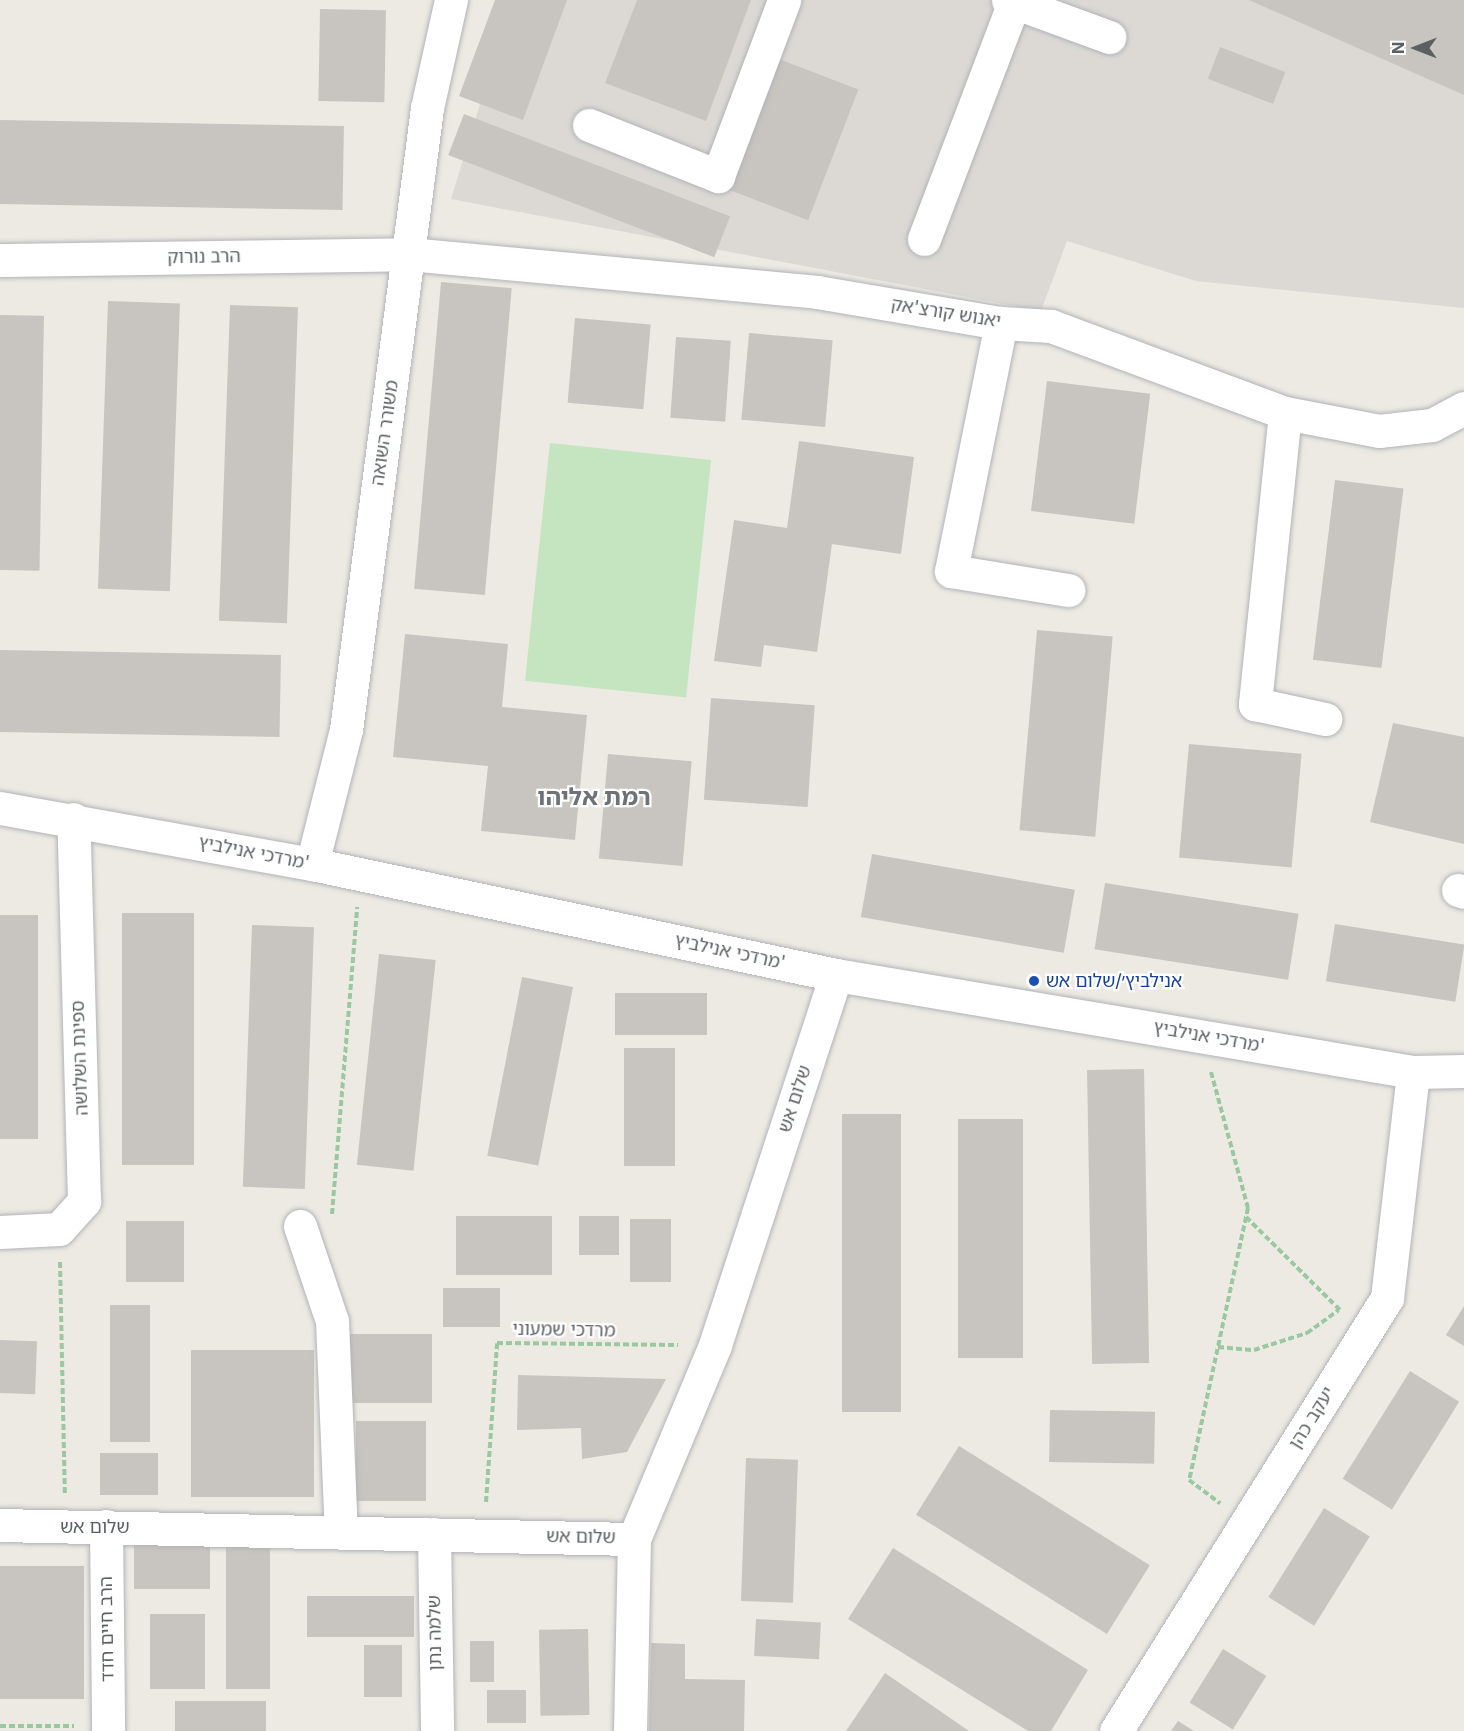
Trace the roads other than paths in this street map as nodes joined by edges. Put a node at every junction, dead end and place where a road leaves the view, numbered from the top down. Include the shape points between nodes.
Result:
1 (451, 0) edge
2 (784, 0) edge
3 (1011, 1) edge
4 (1109, 37) dead end
5 (589, 124) dead end
6 (924, 240) dead end
7 (409, 254) junction
8 (0, 260) edge
9 (1000, 323) junction
10 (1464, 408) edge
11 (1285, 413) junction
12 (1068, 591) dead end
13 (1325, 719) dead end
14 (0, 808) edge
15 (73, 819) junction
16 (312, 864) junction
17 (836, 975) junction
18 (1464, 1071) edge
19 (1413, 1072) junction
20 (300, 1226) dead end
21 (0, 1232) edge
22 (0, 1525) edge
23 (106, 1526) junction
24 (341, 1533) junction
25 (434, 1534) junction
26 (634, 1539) junction
27 (108, 1729) edge
28 (437, 1731) edge
29 (630, 1731) edge
30 (1116, 1731) edge

1 - 7 street, משורר השואה via 427,108
2 - 5 street via 718,176
3 - 4 street
3 - 6 street
7 - 8 street, הרב נורוק
7 - 9 street, יאנוש קורצ'אק via 817,291
7 - 16 street, משורר השואה via 346,730
9 - 11 street, יאנוש קורצ'אק via 1051,326
9 - 12 street via 951,571
10 - 11 street, יאנוש קורצ'אק via 1432,425 1378,431
11 - 13 street via 1255,705
14 - 15 street, מרדכי אנילביץ'
15 - 16 street, מרדכי אנילביץ'
15 - 21 street, ספינת השלושה via 84,1201 59,1229
16 - 17 street, מרדכי אנילביץ'
17 - 19 street, מרדכי אנילביץ'
17 - 26 street, שלום אש via 715,1345
18 - 19 street, מרדכי אנילביץ'
19 - 30 street, יעקב כהן via 1387,1298
20 - 24 street via 332,1321
22 - 23 street, שלום אש
23 - 24 street, שלום אש
23 - 27 street, הרב חיים חדד
24 - 25 street, שלום אש
25 - 26 street, שלום אש
25 - 28 street, שלמה נתן
26 - 29 street

